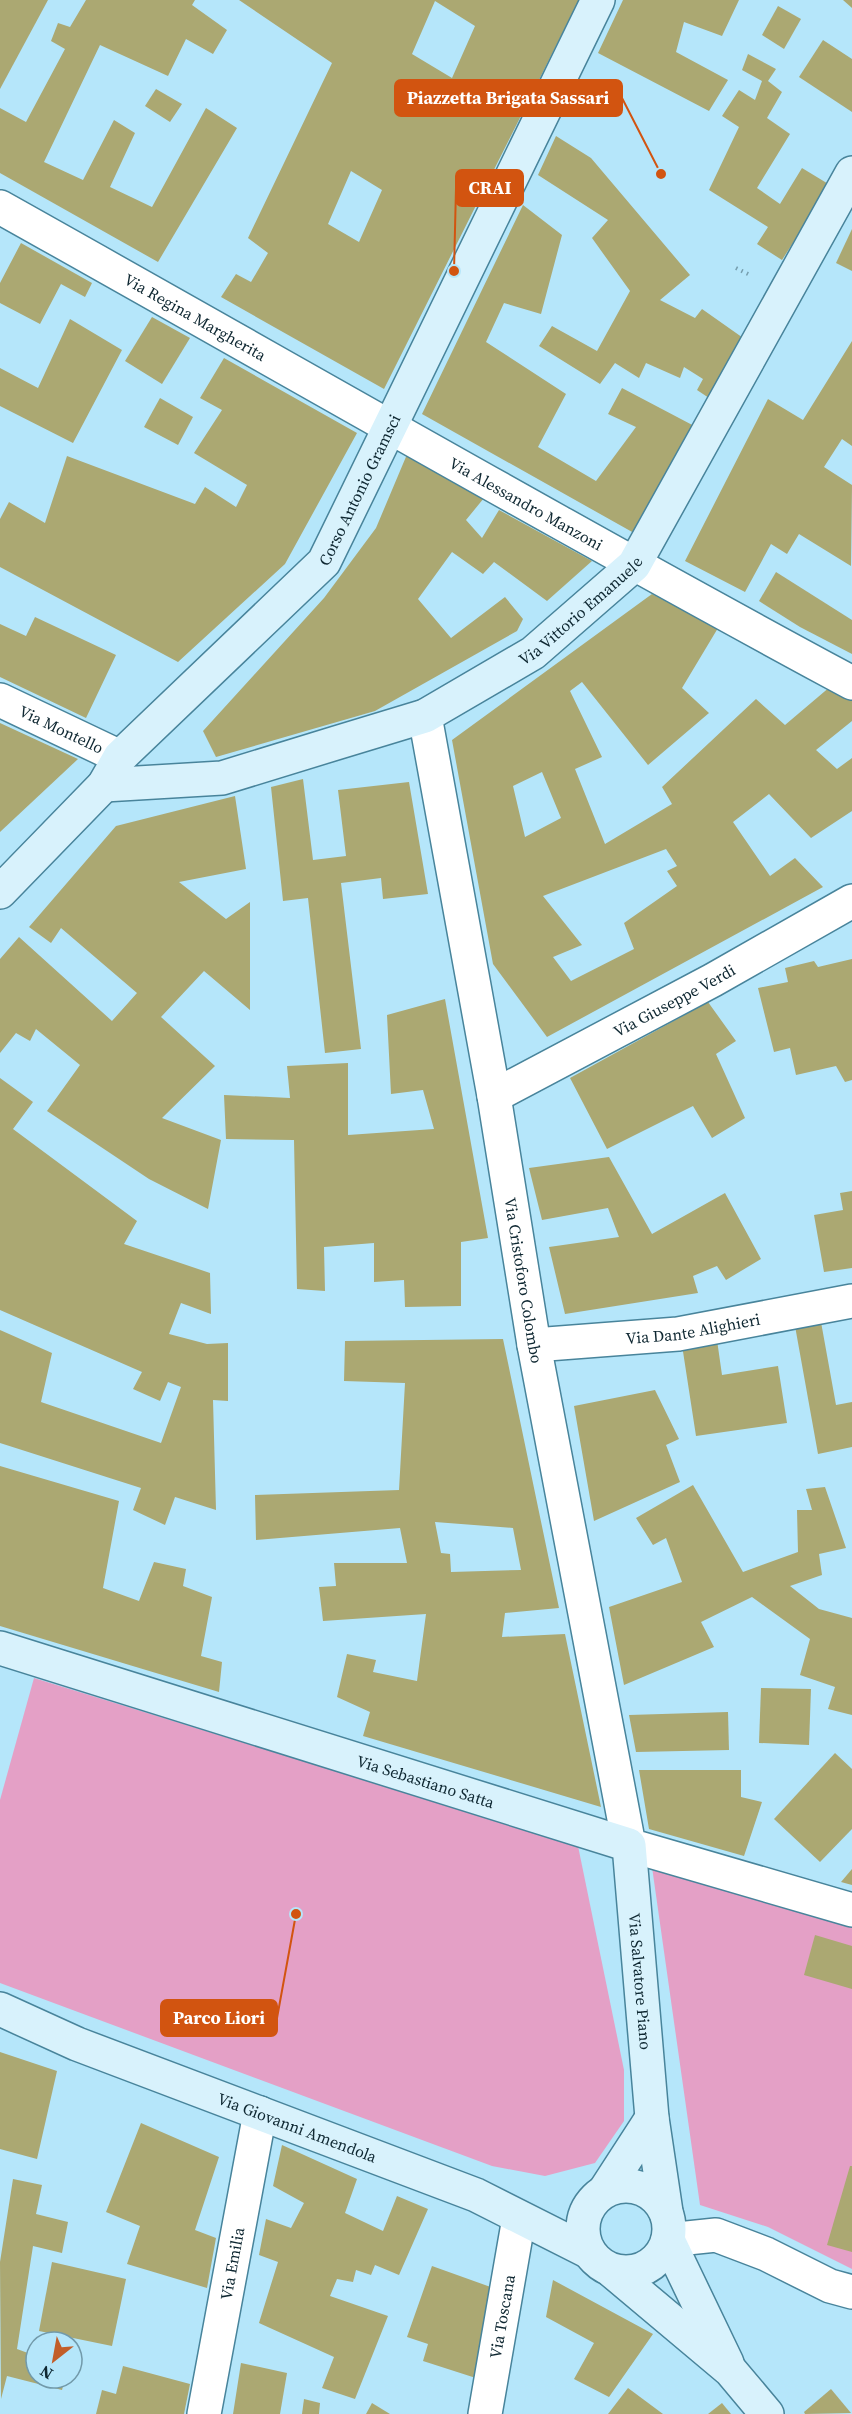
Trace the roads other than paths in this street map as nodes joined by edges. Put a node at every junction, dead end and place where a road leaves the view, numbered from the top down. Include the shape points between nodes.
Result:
1 (598, 0) edge
2 (852, 173) edge
3 (0, 207) edge
4 (391, 426) junction
5 (634, 565) junction
6 (852, 683) edge
7 (0, 700) edge
8 (424, 716) junction
9 (120, 758) junction
10 (104, 785) junction
11 (0, 892) edge
12 (852, 901) edge
13 (494, 1096) junction
14 (852, 1301) edge
15 (534, 1345) junction
16 (0, 1648) edge
17 (629, 1845) junction
18 (852, 1910) edge
19 (0, 2009) edge
20 (260, 2113) junction
21 (652, 2118) junction
22 (606, 2189) junction
23 (519, 2218) junction
24 (667, 2226) junction
25 (600, 2262) junction
26 (852, 2292) edge
27 (730, 2370) junction
28 (204, 2414) edge
29 (485, 2414) edge
30 (767, 2414) edge

1 - 4 street, Corso Antonio Gramsci
2 - 5 street, Via Vittorio Emanuele
3 - 4 street, Via Regina Margherita
4 - 5 street, Via Alessandro Manzoni
4 - 9 street, Corso Antonio Gramsci via 324,562
5 - 6 street, Via Alessandro Manzoni
5 - 8 street, Via Vittorio Emanuele via 533,653
7 - 9 street, Via Montello
8 - 10 street, Via Vittorio Emanuele via 222,778
8 - 13 street, Via Cristoforo Colombo
9 - 10 street, Corso Antonio Gramsci
10 - 11 street, Corso Antonio Gramsci
12 - 13 street, Via Giuseppe Verdi
13 - 15 street, Via Cristoforo Colombo
14 - 15 street, Via Dante Alighieri via 678,1334
15 - 17 street, Via Cristoforo Colombo
16 - 17 street, Via Sebastiano Satta
17 - 18 street, Via Sebastiano Satta
17 - 21 street, Via Salvatore Piano
19 - 20 street, Via Giovanni Amendola via 77,2044
20 - 23 street, Via Giovanni Amendola via 476,2195
20 - 28 street, Via Emilia
21 - 22 street
21 - 24 street, Via Salvatore Piano
22 - 24 street via 620,2185 648,2191 659,2200
22 - 25 street via 594,2198 584,2217 583,2239
23 - 25 street, Via Giovanni Amendola
23 - 29 street, Via Toscana
24 - 25 street via 662,2252 646,2267 626,2272
24 - 26 street via 716,2235
24 - 27 street, Via Giovanni Amendola
25 - 27 street, Via Giovanni Amendola
27 - 30 street, Via Giovanni Amendola

